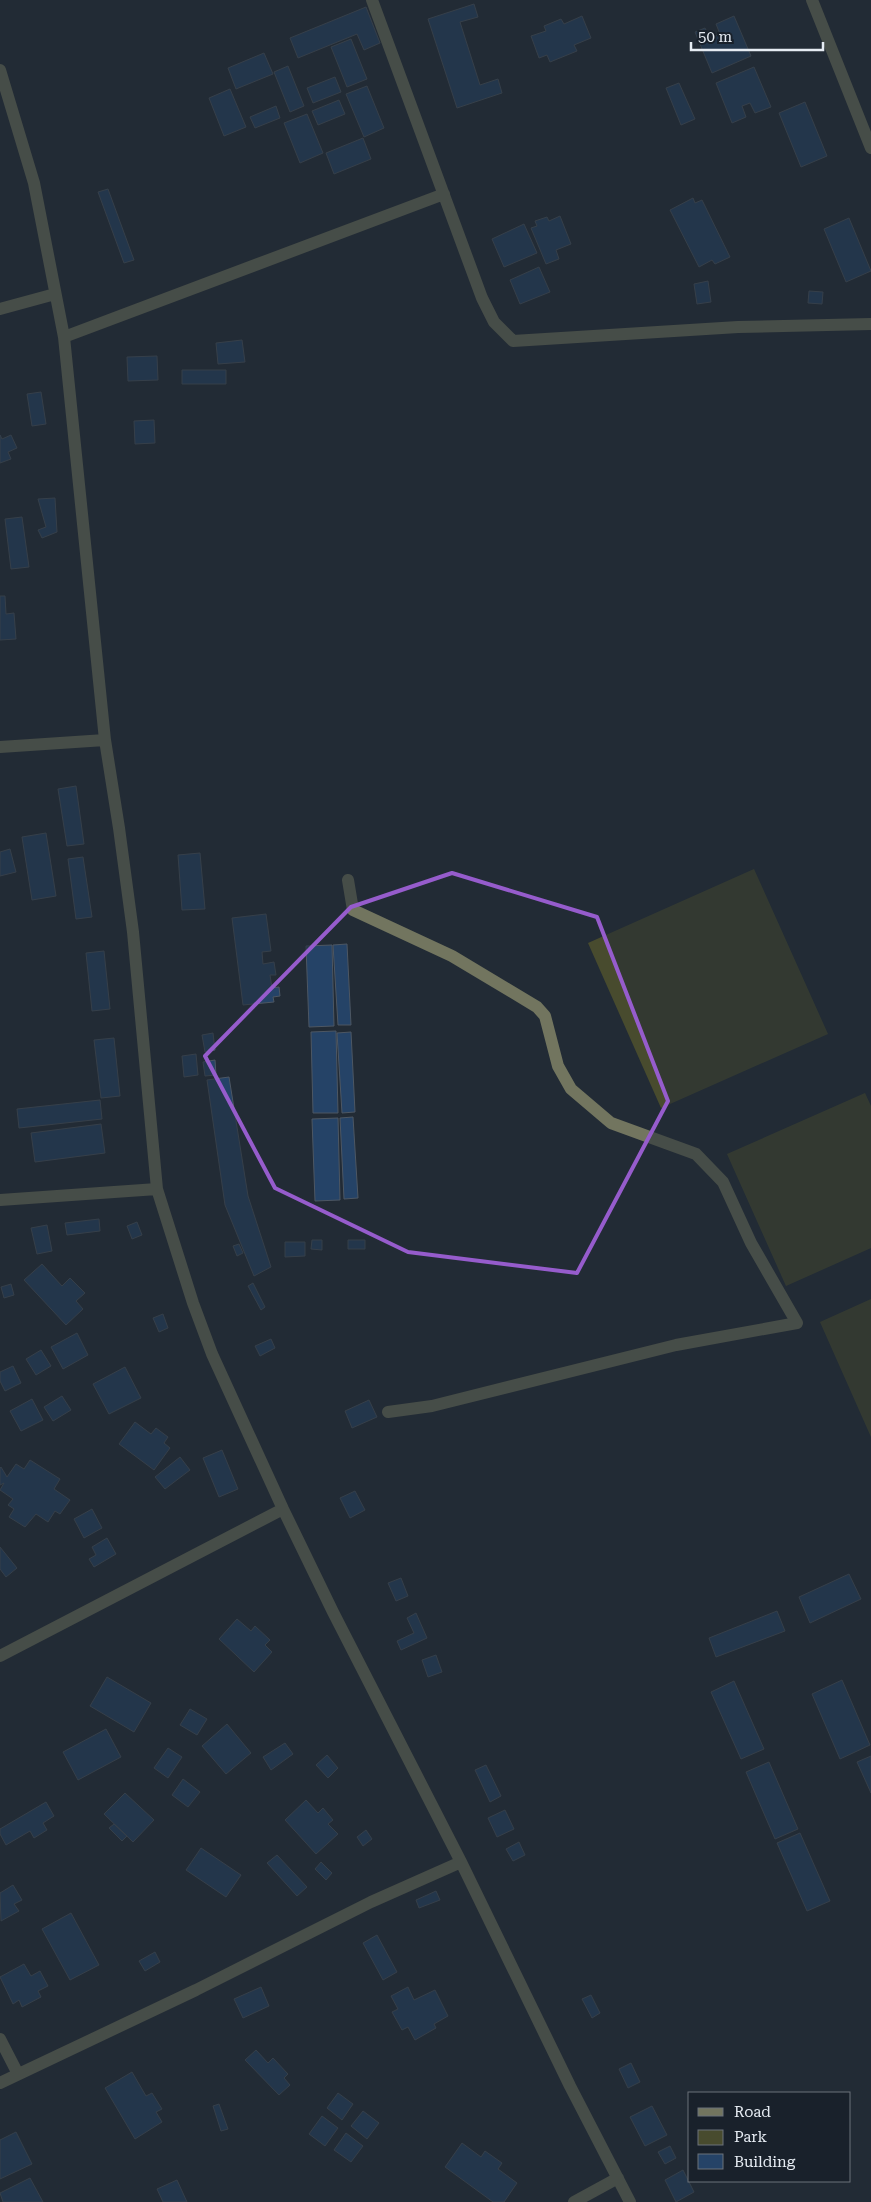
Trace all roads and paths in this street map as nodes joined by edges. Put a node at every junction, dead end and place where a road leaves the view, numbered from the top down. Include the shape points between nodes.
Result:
1 (372, 0) edge
2 (812, 0) edge
3 (0, 70) edge
4 (871, 148) edge
5 (444, 194) junction
6 (55, 294) junction
7 (0, 309) edge
8 (871, 324) edge
9 (64, 337) junction
10 (104, 740) junction
11 (0, 748) edge
12 (348, 880) dead end
13 (157, 1189) junction
14 (0, 1200) edge
15 (388, 1412) dead end
16 (283, 1509) junction
17 (0, 1656) edge
18 (460, 1862) junction
19 (0, 2039) edge
20 (18, 2074) junction
21 (0, 2084) edge
22 (618, 2178) junction
23 (574, 2202) edge
24 (630, 2202) edge

1 - 5 street
2 - 4 street
3 - 6 street via 34,183
5 - 8 street via 482,298 494,322 513,341 738,327
5 - 9 street
6 - 7 street
6 - 9 street
9 - 10 street
10 - 11 street
10 - 13 street via 133,932
12 - 15 street via 353,910 452,956 537,1007 545,1016 558,1066 571,1089 611,1123 696,1154 723,1182 751,1244 797,1323 676,1345 432,1406
13 - 14 street
13 - 16 street via 192,1303 212,1354
16 - 17 street
16 - 18 street
18 - 20 street
18 - 22 street
19 - 20 street
20 - 21 street
22 - 23 street
22 - 24 street

